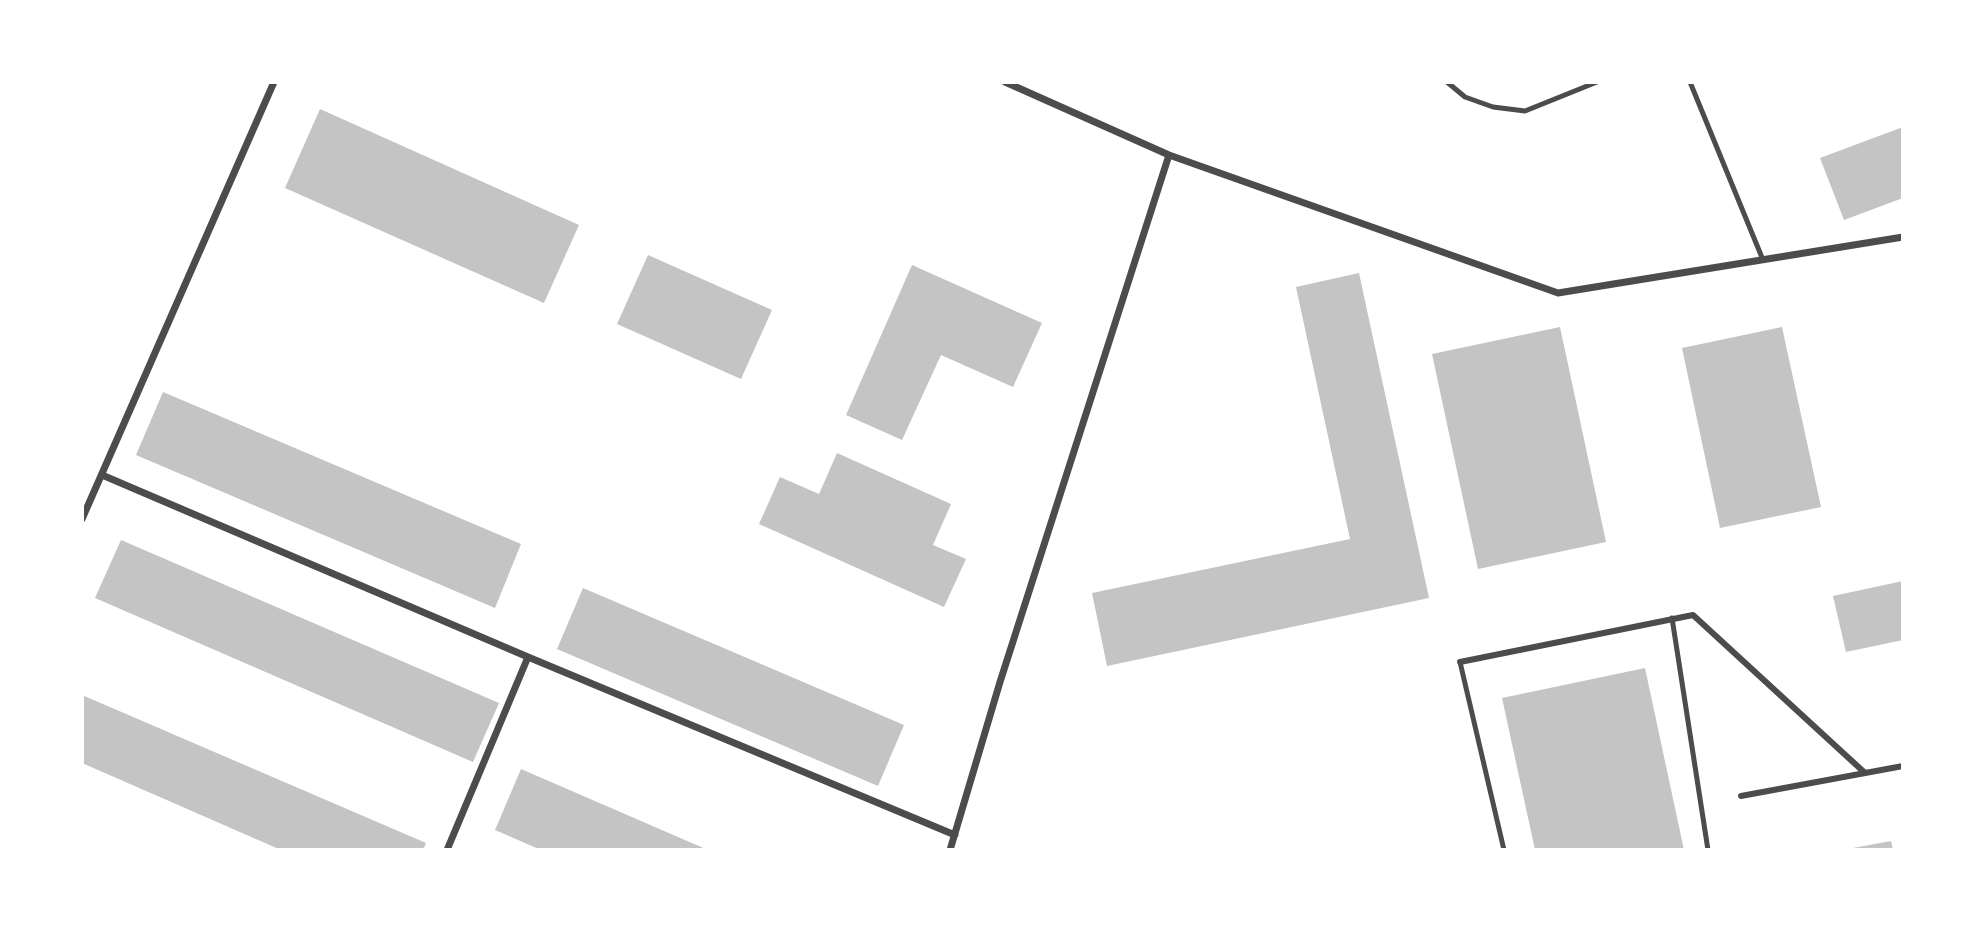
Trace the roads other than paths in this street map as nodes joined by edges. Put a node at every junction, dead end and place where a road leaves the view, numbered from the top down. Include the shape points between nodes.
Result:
1 (274, 82) edge
2 (1005, 82) edge
3 (1447, 82) edge
4 (1597, 82) edge
5 (1690, 82) edge
6 (1169, 155) junction
7 (1903, 237) edge
8 (1763, 260) junction
9 (102, 475) junction
10 (82, 519) edge
11 (1672, 618) junction
12 (528, 657) junction
13 (1460, 662) joint
14 (1903, 766) edge
15 (1865, 773) junction
16 (1741, 796) dead end
17 (955, 835) junction
18 (447, 850) edge
19 (950, 850) edge
20 (1504, 850) edge
21 (1708, 850) edge

1 - 9 street
2 - 6 street
3 - 4 lane via 1465,97 1525,111
5 - 8 lane
6 - 8 street via 1558,293
6 - 17 street
7 - 8 street
9 - 10 street
9 - 12 street
11 - 13 street
11 - 15 street via 1693,615
11 - 21 lane
12 - 17 street
12 - 18 street
13 - 20 lane
14 - 15 street
15 - 16 street
17 - 19 street

